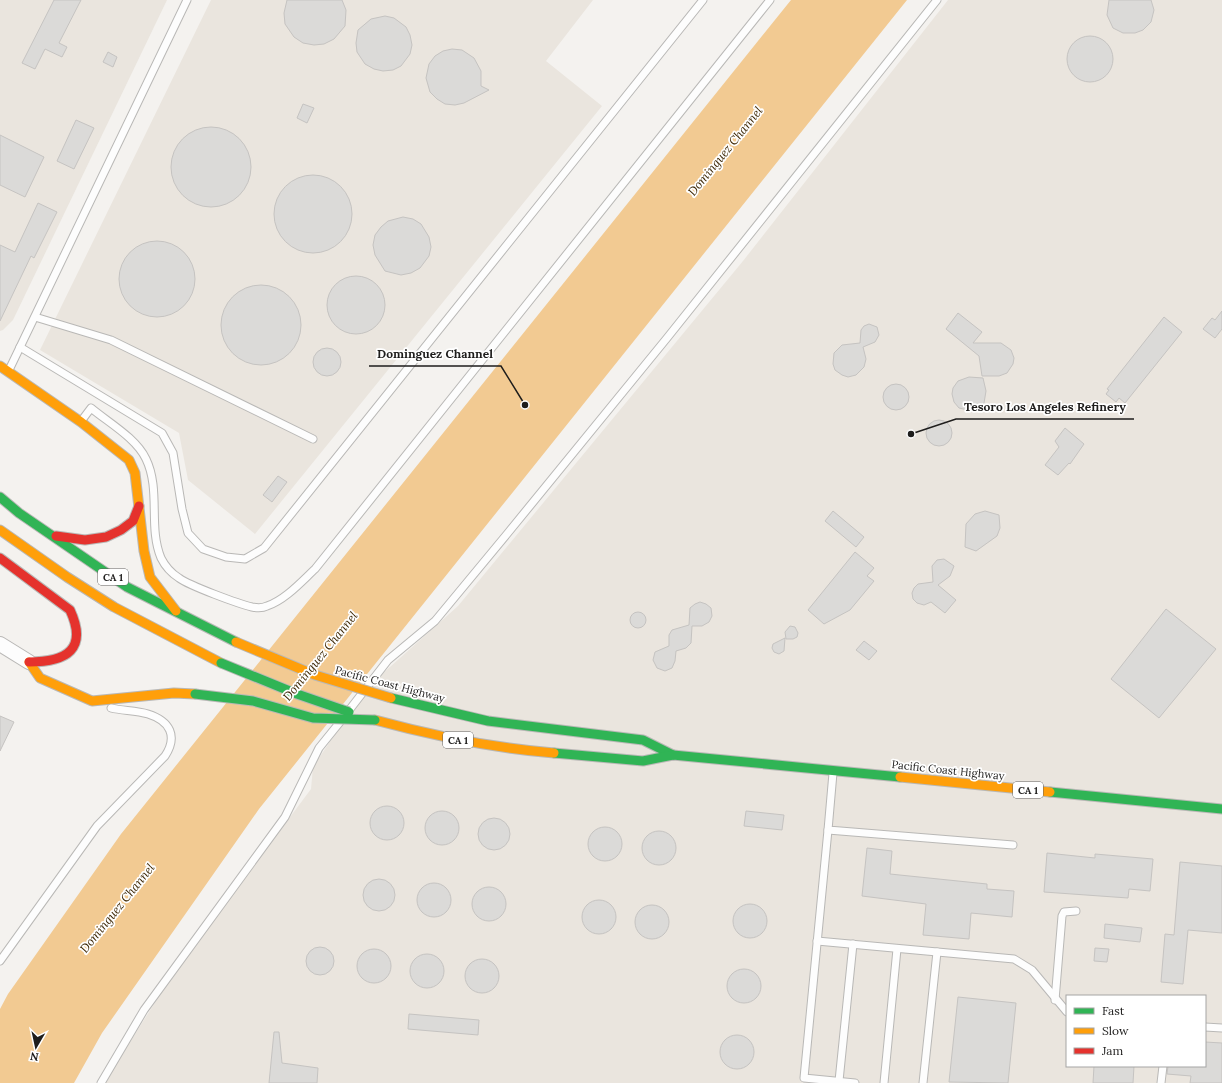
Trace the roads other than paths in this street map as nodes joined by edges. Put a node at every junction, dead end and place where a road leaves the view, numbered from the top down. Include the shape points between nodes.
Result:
1 (187, 0) edge
2 (703, 0) edge
3 (770, 0) edge
4 (937, 0) edge
5 (35, 317) junction
6 (20, 347) junction
7 (0, 366) edge
8 (9, 370) junction
9 (81, 422) junction
10 (313, 439) dead end
11 (0, 497) edge
12 (139, 506) junction
13 (0, 530) edge
14 (51, 535) junction
15 (0, 558) edge
16 (176, 611) junction
17 (0, 644) edge
18 (29, 662) junction
19 (92, 701) junction
20 (375, 720) junction
21 (673, 755) junction
22 (833, 770) junction
23 (1222, 809) edge
24 (828, 830) junction
25 (1013, 845) dead end
26 (1076, 911) dead end
27 (817, 941) junction
28 (853, 944) junction
29 (897, 949) junction
30 (937, 952) junction
31 (0, 962) edge
32 (1055, 1000) junction
33 (1066, 1011) edge
34 (1206, 1027) edge
35 (1222, 1028) edge
36 (1163, 1067) edge
37 (839, 1081) junction
38 (101, 1083) edge
39 (855, 1083) edge
40 (884, 1083) edge
41 (924, 1083) edge
42 (1161, 1083) edge

1 - 5 lane
2 - 6 lane via 264,548 245,559 226,557 203,549 188,533 173,453 162,433
3 - 9 lane via 315,569 278,600 266,607 251,607 184,581 171,572 159,551 154,484 146,458 127,438 91,408
4 - 38 lane via 507,534 435,621 388,660 319,748 285,817 144,1010
5 - 6 lane
5 - 10 lane via 111,340
6 - 8 lane
7 - 8 highway
8 - 9 highway
9 - 12 highway via 129,460 135,473
11 - 14 highway, Pacific Coast Highway / CA 1
12 - 14 highway via 133,521 106,537 84,540
12 - 16 highway via 150,577
13 - 20 highway, Pacific Coast Highway / CA 1, bridge via 114,607 221,663 297,694
14 - 16 highway, Pacific Coast Highway / CA 1 via 127,587
15 - 18 highway via 70,610 76,621 77,639 71,651 52,662
16 - 21 highway, Pacific Coast Highway / CA 1, bridge via 236,642 315,675 391,698 488,721 643,740
17 - 18 street
18 - 19 highway via 40,678
19 - 20 highway, bridge via 174,693 195,694 253,702 313,718
19 - 31 lane via 151,715 171,731 171,747 97,826
20 - 21 highway, Pacific Coast Highway / CA 1 via 430,735 542,752 643,761
21 - 22 highway, Pacific Coast Highway / CA 1
22 - 23 highway, Pacific Coast Highway / CA 1
22 - 24 lane
24 - 25 lane
24 - 27 lane
26 - 32 lane via 1064,912 1062,916
27 - 28 lane
27 - 37 lane via 804,1078
28 - 29 lane
28 - 37 lane
29 - 30 lane
29 - 40 lane
30 - 32 lane via 1014,959 1032,970
30 - 41 lane
32 - 33 lane
34 - 35 lane
36 - 42 lane
37 - 39 lane

